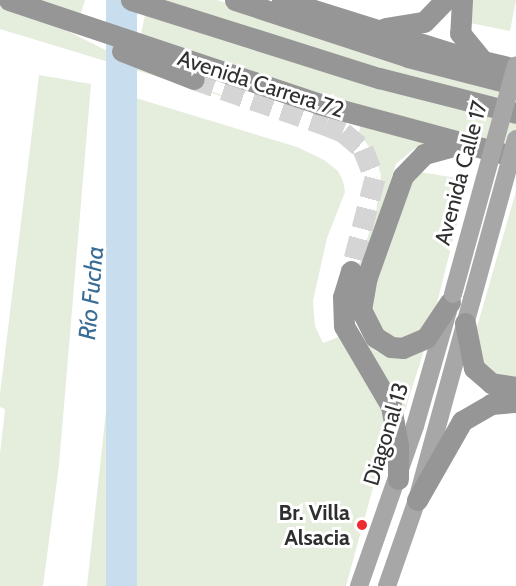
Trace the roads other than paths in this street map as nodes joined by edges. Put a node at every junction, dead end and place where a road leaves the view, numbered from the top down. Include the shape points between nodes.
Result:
1 (9, 0) edge
2 (235, 0) edge
3 (282, 0) edge
4 (445, 0) edge
5 (462, 0) edge
6 (138, 2) edge
7 (367, 28) junction
8 (137, 51) junction
9 (483, 62) junction
10 (516, 68) edge
11 (194, 79) tunnel mouth
12 (516, 86) edge
13 (516, 113) edge
14 (516, 139) edge
15 (463, 145) junction
16 (516, 157) edge
17 (351, 271) tunnel mouth
18 (452, 298) junction
19 (472, 299) joint
20 (465, 323) junction
21 (516, 387) edge
22 (516, 402) edge
23 (398, 479) junction
24 (417, 500) junction
25 (359, 586) edge
26 (387, 586) edge

1 - 8 highway, Avenida Carrera 72
2 - 12 highway via 408,57
3 - 7 highway
4 - 7 highway via 432,17 412,26
5 - 9 highway via 460,33
6 - 13 highway, Avenida Carrera 72 via 379,78
7 - 9 highway
8 - 11 highway
8 - 15 highway, Avenida Carrera 72
9 - 10 highway
10 - 18 main road, Avenida Calle 17, bridge
14 - 19 main road, Avenida Calle 17, bridge
15 - 16 highway, Avenida Carrera 72
15 - 18 highway via 436,149 410,165 397,189 361,310 375,336 403,348 426,338
17 - 23 highway via 343,297 344,326 391,406 398,445
18 - 23 main road, Diagonal 13
19 - 20 main road, Diagonal 13
20 - 21 highway via 474,368 491,383
20 - 24 main road, Diagonal 13
22 - 24 highway via 491,404 462,421
23 - 25 main road, Diagonal 13
24 - 26 main road, Diagonal 13

